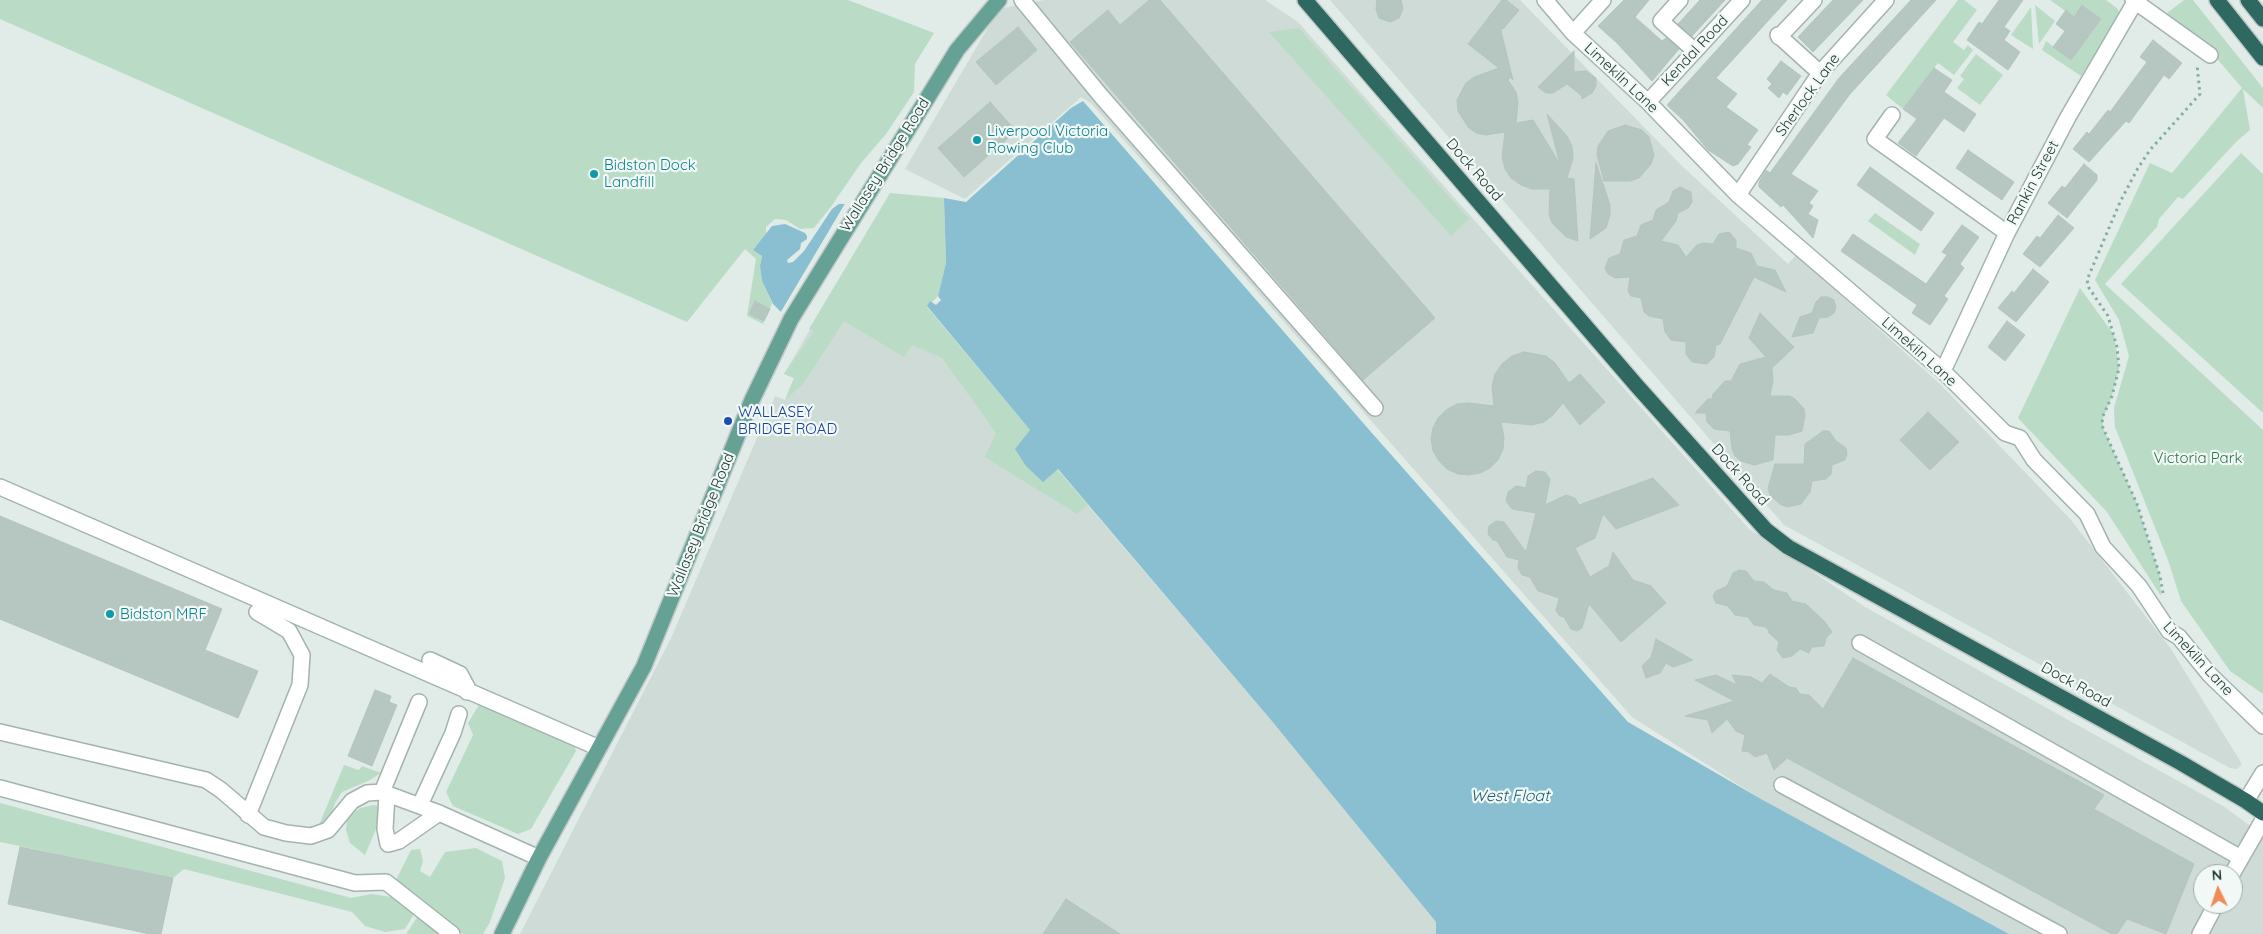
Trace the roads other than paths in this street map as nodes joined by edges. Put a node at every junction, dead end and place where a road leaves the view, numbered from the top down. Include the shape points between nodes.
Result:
1 (999, 0) edge
2 (1022, 0) edge
3 (1294, 0) edge
4 (1545, 0) edge
5 (1603, 0) edge
6 (1680, 0) edge
7 (1742, 0) edge
8 (1814, 0) edge
9 (1886, 0) edge
10 (2217, 0) edge
11 (2248, 0) edge
12 (2134, 1) edge
13 (1309, 5) edge
14 (2263, 19) edge
15 (1574, 33) junction
16 (1695, 51) junction
17 (2210, 55) dead end
18 (2263, 58) edge
19 (1820, 73) junction
20 (1648, 102) junction
21 (1892, 115) dead end
22 (1738, 195) junction
23 (2007, 233) junction
24 (1943, 371) junction
25 (1375, 408) dead end
26 (0, 487) edge
27 (257, 612) dead end
28 (1860, 643) dead end
29 (430, 660) dead end
30 (467, 692) junction
31 (420, 702) dead end
32 (459, 714) dead end
33 (2263, 726) edge
34 (0, 732) edge
35 (599, 748) junction
36 (2263, 773) edge
37 (1782, 785) dead end
38 (0, 788) edge
39 (384, 793) junction
40 (2246, 801) junction
41 (420, 805) junction
42 (439, 812) junction
43 (2263, 813) edge
44 (248, 815) junction
45 (2263, 820) edge
46 (539, 858) junction
47 (2241, 858) junction
48 (2238, 864) edge
49 (2211, 914) edge
50 (452, 934) edge
51 (502, 934) edge
52 (2059, 934) edge
53 (2200, 934) edge

1 - 35 main road, Wallasey Bridge Road via 957,50 791,319 752,400 644,666
2 - 25 street
3 - 13 highway, Dock Road
4 - 15 street, Limekiln Lane
5 - 15 street
6 - 16 street via 1661,21
7 - 16 street, Kendal Road
8 - 19 street via 1779,36
9 - 19 street, Sherlock Lane
10 - 18 highway
11 - 14 highway
12 - 17 street
12 - 23 street, Rankin Street
13 - 40 highway, Dock Road via 1637,386 1766,530 1788,547
15 - 20 street, Limekiln Lane
16 - 20 street, Kendal Road
19 - 22 street, Sherlock Lane
20 - 22 street, Limekiln Lane
21 - 23 street via 1875,140
22 - 24 street, Limekiln Lane
23 - 24 street, Rankin Street
24 - 33 street, Limekiln Lane via 2005,433 2020,438 2034,460 2087,514 2103,546 2139,586 2170,631
26 - 30 street
27 - 44 street via 289,631 302,655 300,685
28 - 47 street
29 - 30 street via 460,674
30 - 35 street
31 - 39 street
32 - 41 street
34 - 44 street via 206,780
35 - 46 main road, Wallasey Bridge Road
36 - 40 street
37 - 52 street
38 - 50 street via 355,884 386,882
39 - 41 street
39 - 42 street via 388,844 399,841
39 - 44 street via 367,793 352,800 328,830 311,836 264,827
40 - 43 highway, Dock Road
41 - 42 street
42 - 46 street
45 - 47 street
46 - 51 main road, Wallasey Bridge Road
47 - 48 street
49 - 53 street

